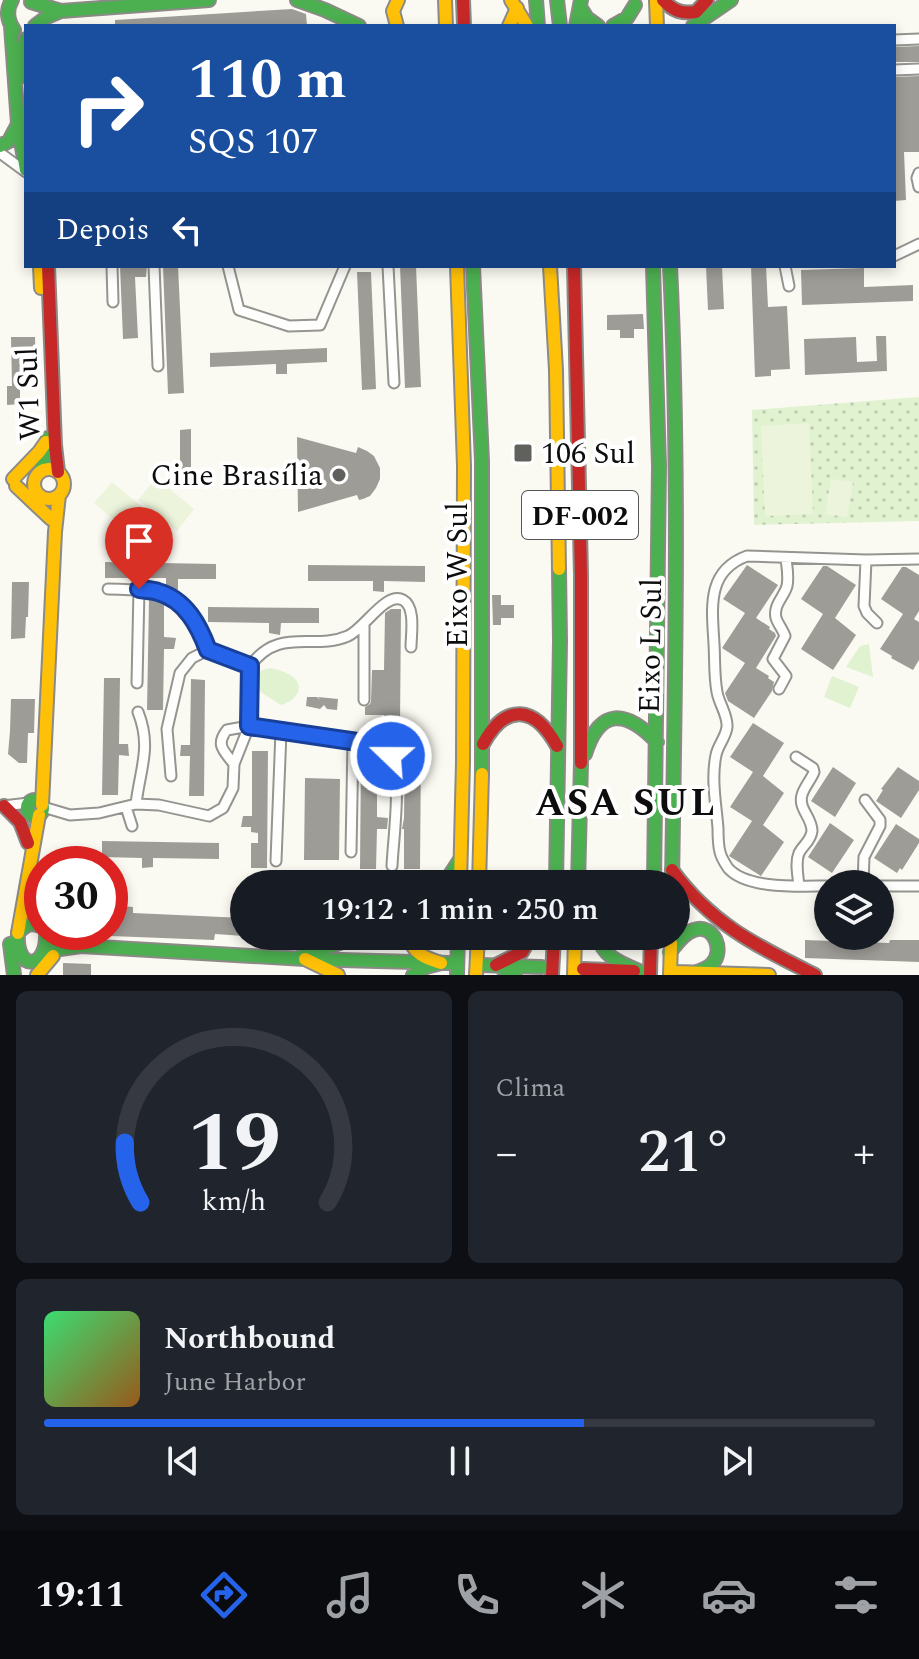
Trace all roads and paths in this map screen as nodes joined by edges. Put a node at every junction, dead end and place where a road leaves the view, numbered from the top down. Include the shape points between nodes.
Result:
1 (11, 0) edge
2 (209, 0) edge
3 (297, 0) edge
4 (398, 0) edge
5 (536, 0) edge
6 (557, 0) edge
7 (656, 0) edge
8 (663, 0) edge
9 (707, 0) edge
10 (731, 0) edge
11 (30, 1) edge
12 (445, 3) edge
13 (581, 3) edge
14 (635, 3) edge
15 (514, 4) edge
16 (463, 6) edge
17 (61, 11) junction
18 (35, 24) edge
19 (38, 24) edge
20 (355, 24) edge
21 (396, 24) edge
22 (437, 24) edge
23 (446, 24) edge
24 (472, 24) edge
25 (509, 24) edge
26 (526, 24) edge
27 (538, 24) edge
28 (560, 24) edge
29 (576, 24) edge
30 (594, 24) edge
31 (616, 24) edge
32 (636, 24) edge
33 (657, 24) edge
34 (696, 24) edge
35 (11, 26) junction
36 (24, 32) edge
37 (919, 39) edge
38 (896, 40) edge
39 (24, 45) edge
40 (919, 69) edge
41 (896, 70) edge
42 (22, 120) edge
43 (0, 148) edge
44 (24, 151) edge
45 (24, 169) edge
46 (919, 173) edge
47 (919, 187) edge
48 (919, 244) edge
49 (896, 255) edge
50 (40, 268) edge
51 (48, 268) edge
52 (112, 268) edge
53 (154, 268) edge
54 (228, 268) edge
55 (344, 268) edge
56 (388, 268) edge
57 (457, 268) edge
58 (473, 268) edge
59 (550, 268) edge
60 (574, 268) edge
61 (653, 268) edge
62 (670, 268) edge
63 (785, 268) edge
64 (789, 286) dead end
65 (113, 302) dead end
66 (158, 366) dead end
67 (394, 383) dead end
68 (48, 439) junction
69 (40, 471) junction
70 (58, 472) junction
71 (7, 482) edge
72 (59, 495) junction
73 (39, 496) junction
74 (53, 526) junction
75 (786, 559) junction
76 (919, 559) edge
77 (866, 560) junction
78 (108, 589) dead end
79 (139, 589) junction
80 (877, 623) dead end
81 (364, 624) junction
82 (411, 647) dead end
83 (208, 650) junction
84 (250, 666) junction
85 (137, 683) dead end
86 (779, 689) dead end
87 (364, 700) dead end
88 (138, 712) dead end
89 (249, 726) junction
90 (145, 729) junction
91 (167, 729) junction
92 (281, 731) junction
93 (353, 741) junction
94 (657, 742) junction
95 (483, 744) junction
96 (559, 748) junction
97 (796, 757) dead end
98 (581, 763) junction
99 (234, 764) junction
100 (171, 776) dead end
101 (865, 800) dead end
102 (5, 806) edge
103 (131, 806) junction
104 (34, 808) junction
105 (132, 826) dead end
106 (29, 846) edge
107 (29, 846) edge
108 (351, 852) dead end
109 (462, 857) junction
110 (276, 861) dead end
111 (392, 866) dead end
112 (453, 870) edge
113 (461, 870) edge
114 (479, 870) edge
115 (556, 870) edge
116 (578, 870) edge
117 (654, 870) edge
118 (672, 870) edge
119 (863, 870) edge
120 (799, 886) junction
121 (814, 886) edge
122 (894, 886) edge
123 (919, 886) edge
124 (690, 891) edge
125 (24, 904) edge
126 (23, 908) junction
127 (24, 928) edge
128 (18, 933) junction
129 (128, 949) edge
130 (44, 950) edge
131 (58, 950) edge
132 (61, 950) edge
133 (322, 950) edge
134 (414, 950) edge
135 (478, 950) edge
136 (525, 950) edge
137 (551, 950) edge
138 (576, 950) edge
139 (603, 950) edge
140 (649, 950) edge
141 (670, 952) joint
142 (18, 954) junction
143 (42, 956) junction
144 (301, 958) junction
145 (496, 965) junction
146 (449, 967) edge
147 (479, 970) edge
148 (547, 971) edge
149 (578, 972) edge
150 (645, 973) edge
151 (673, 974) edge
152 (696, 974) edge
153 (17, 975) edge
154 (37, 975) edge
155 (338, 975) edge
156 (413, 975) edge
157 (515, 975) edge
158 (622, 975) edge
159 (769, 975) edge
160 (815, 975) edge

1 - 35 main road
2 - 17 main road
3 - 20 main road
4 - 21 main road via 393,11
5 - 27 main road
6 - 28 main road
7 - 33 main road
8 - 9 main road via 683,14 696,12
10 - 34 main road
11 - 17 main road
11 - 18 main road
12 - 22 main road
12 - 23 main road
13 - 29 main road
13 - 30 main road
14 - 31 main road
14 - 32 main road
15 - 25 main road
15 - 26 main road
16 - 24 main road
17 - 19 main road
35 - 36 main road
35 - 42 main road
37 - 38 street
39 - 42 main road
40 - 41 street
42 - 43 main road
42 - 44 main road
43 - 44 street
43 - 45 street
46 - 47 street
48 - 49 street
50 - 68 main road, W1 Sul
51 - 70 main road, W1 Sul
52 - 65 street
53 - 66 street
54 - 55 street via 239,310 289,326 320,325
56 - 67 street
57 - 109 main road, Eixo W Sul via 464,466
58 - 95 main road, Eixo W Sul via 482,461
59 - 96 main road, DF-002
60 - 98 main road, DF-002
61 - 94 main road, Eixo L Sul via 659,466
62 - 118 main road, Eixo L Sul via 678,520
63 - 64 street
68 - 69 main road, W1 Sul
68 - 71 main road
69 - 70 main road
69 - 71 main road
69 - 73 main road via 35,481
70 - 72 main road via 63,481
71 - 73 main road
71 - 74 main road
72 - 73 main road
72 - 74 main road
73 - 74 main road
74 - 104 main road via 43,771
75 - 77 street
75 - 86 street via 787,588 776,610 785,636 773,659 786,676
75 - 120 street via 747,556 733,561 717,582 712,605 715,672 727,726 717,751 714,782 720,852 729,869 754,882
76 - 77 street
77 - 80 street via 864,606
78 - 79 street
79 - 83 street via 180,603 200,627
79 - 85 street
81 - 82 street via 385,602 400,599 410,608
81 - 84 street via 331,640 279,644
81 - 87 street
83 - 84 street
83 - 91 street via 180,673
84 - 89 street
88 - 90 street
89 - 92 street
89 - 99 street
89 - 99 street via 227,730 221,737
90 - 91 street
90 - 103 street via 146,755
91 - 100 street
92 - 93 street
92 - 110 street
93 - 108 street
93 - 111 street via 385,749 395,768
94 - 98 main road via 632,721 609,719 592,735
94 - 117 main road, Eixo L Sul
95 - 96 main road via 494,726 519,714 542,723
95 - 114 main road, Eixo W Sul
96 - 115 main road, DF-002
97 - 120 street via 814,772 802,793 812,830 797,857
98 - 116 main road, DF-002
99 - 103 street via 230,796 209,816 159,805
101 - 119 street via 880,826 864,855
102 - 104 street
102 - 107 main road via 13,811
103 - 104 street via 70,815
103 - 105 street
104 - 106 main road
109 - 112 main road
109 - 113 main road, Eixo W Sul
120 - 121 street
122 - 123 street
124 - 160 main road via 723,924
125 - 126 main road
126 - 128 main road
126 - 153 main road via 10,945
127 - 128 main road
128 - 142 main road
129 - 144 main road
130 - 143 main road
131 - 143 main road
132 - 154 main road
133 - 144 main road
134 - 146 main road
135 - 147 main road
136 - 145 main road
137 - 148 main road
138 - 149 main road
139 - 150 main road
140 - 150 main road
141 - 151 main road
141 - 152 main road via 693,928 712,934 717,959
142 - 143 main road via 27,962
142 - 153 main road
143 - 154 main road
144 - 146 main road
144 - 155 main road
145 - 147 main road
145 - 148 main road
145 - 157 main road
146 - 156 main road via 426,967
149 - 150 main road
150 - 158 main road
151 - 152 main road
152 - 159 main road

